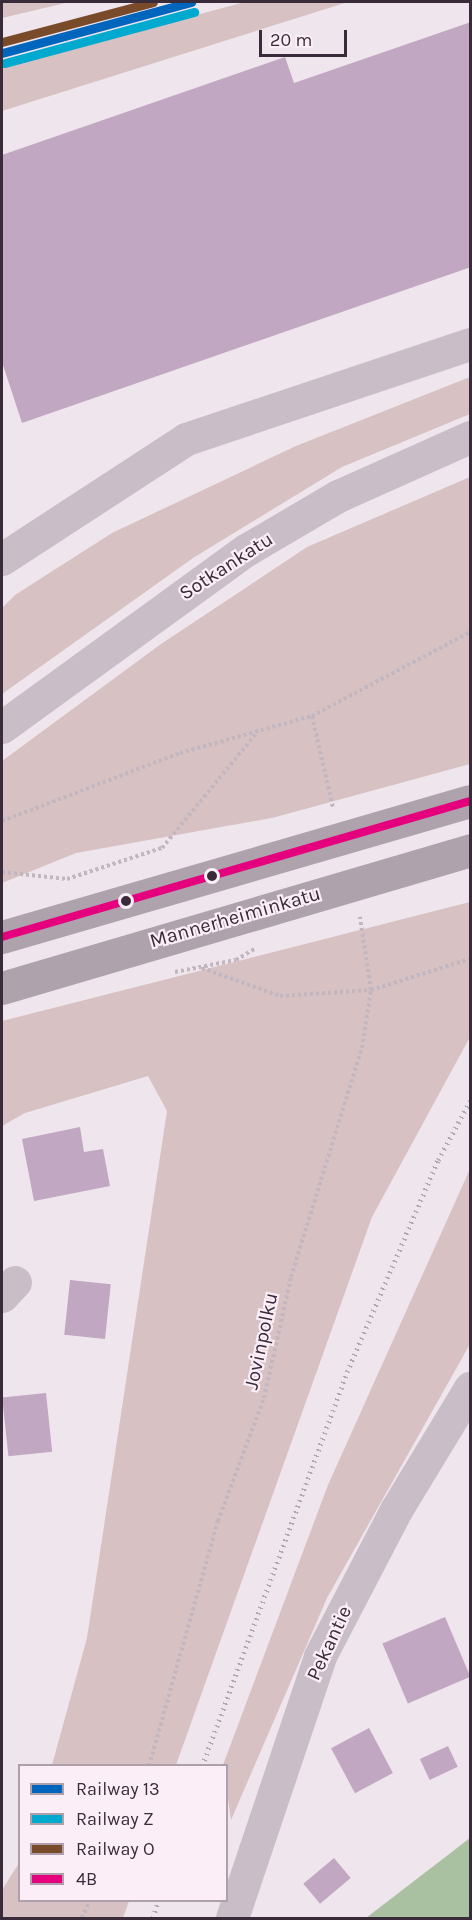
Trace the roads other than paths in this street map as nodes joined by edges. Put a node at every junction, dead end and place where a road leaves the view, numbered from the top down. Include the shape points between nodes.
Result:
1 (471, 344) edge
2 (471, 437) edge
3 (2, 559) edge
4 (2, 727) edge
5 (471, 801) edge
6 (471, 850) edge
7 (2, 937) edge
8 (2, 988) edge
9 (471, 1388) edge
10 (232, 1918) edge

1 - 3 street via 186,439
2 - 4 street, Sotkankatu via 338,496 246,550
5 - 7 main road
6 - 8 main road, Mannerheiminkatu
9 - 10 street, Pekantie via 396,1510 320,1656

